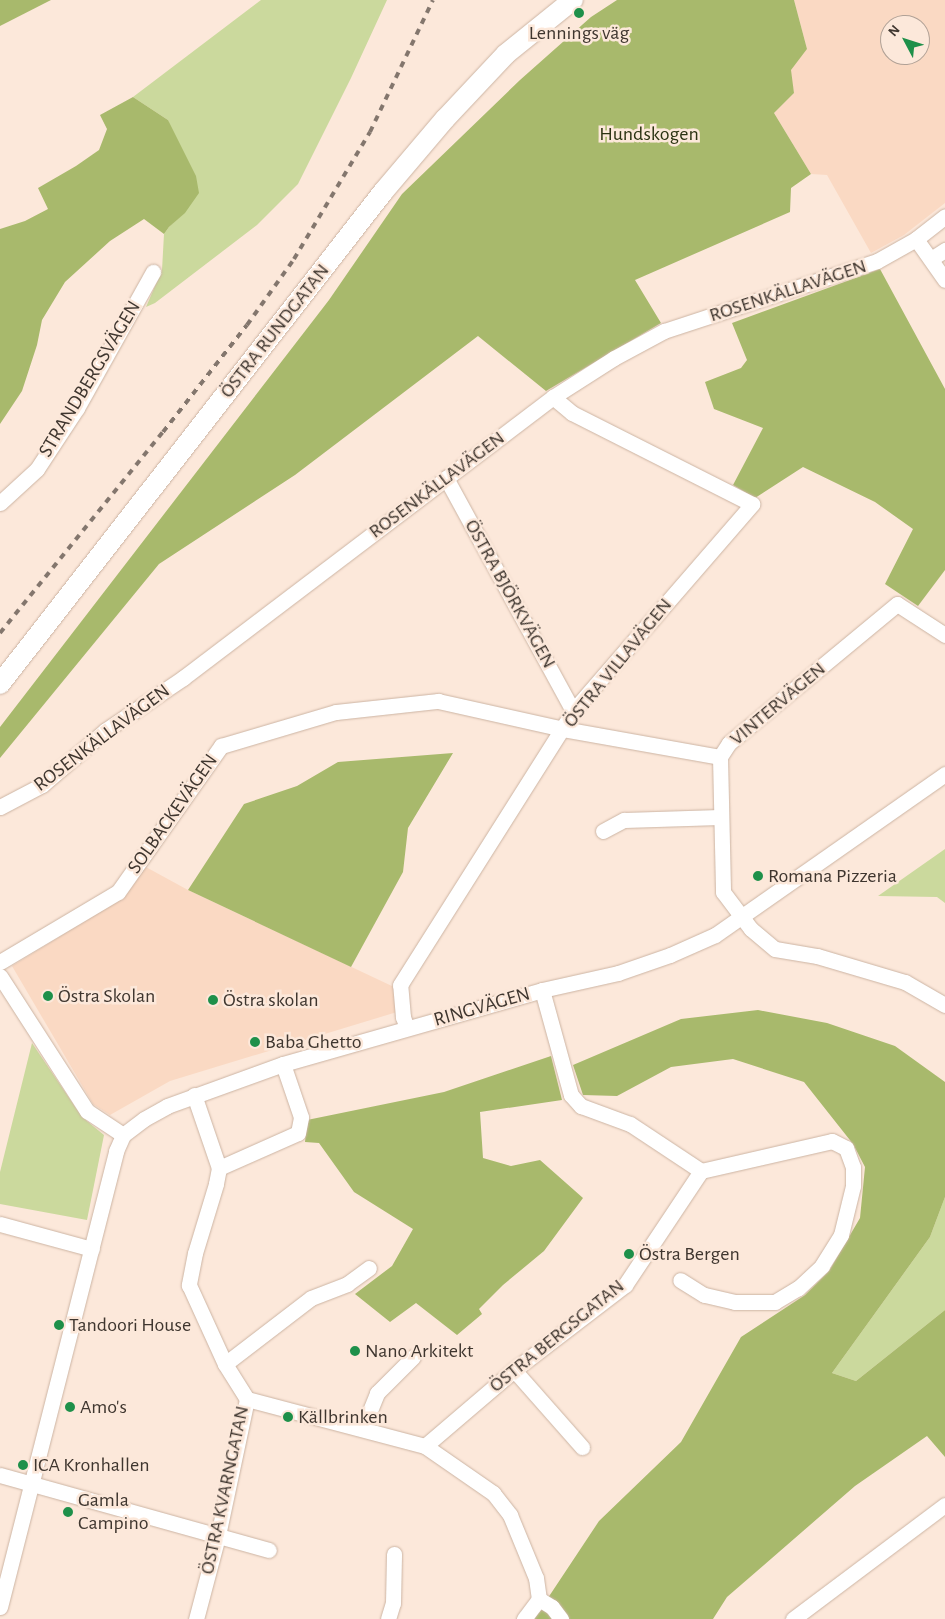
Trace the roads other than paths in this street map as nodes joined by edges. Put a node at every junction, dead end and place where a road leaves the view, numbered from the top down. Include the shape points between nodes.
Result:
1 (573, 0) edge
2 (945, 216) edge
3 (916, 240) junction
4 (945, 250) edge
5 (930, 259) junction
6 (153, 272) dead end
7 (945, 280) edge
8 (554, 397) junction
9 (446, 478) junction
10 (0, 503) edge
11 (945, 635) edge
12 (0, 684) edge
13 (573, 711) junction
14 (563, 728) junction
15 (720, 757) junction
16 (945, 774) edge
17 (0, 807) edge
18 (720, 817) junction
19 (603, 831) dead end
20 (741, 918) junction
21 (0, 962) edge
22 (0, 976) edge
23 (542, 990) junction
24 (945, 1005) edge
25 (407, 1028) junction
26 (283, 1064) junction
27 (194, 1095) junction
28 (123, 1135) junction
29 (219, 1168) junction
30 (700, 1171) junction
31 (0, 1224) edge
32 (92, 1249) junction
33 (369, 1268) dead end
34 (680, 1280) dead end
35 (413, 1356) dead end
36 (225, 1364) junction
37 (514, 1370) junction
38 (246, 1399) junction
39 (363, 1428) junction
40 (425, 1446) junction
41 (582, 1447) dead end
42 (0, 1475) edge
43 (32, 1484) junction
44 (945, 1505) edge
45 (218, 1536) junction
46 (270, 1550) dead end
47 (394, 1554) dead end
48 (539, 1599) junction
49 (0, 1606) edge
50 (196, 1619) edge
51 (388, 1619) edge
52 (524, 1619) edge
53 (561, 1619) edge
54 (793, 1619) edge

1 - 12 main road, ÖSTRA RUNDGATAN via 506,54 383,192
2 - 3 street, ROSENKÄLLAVÄGEN
3 - 5 street
3 - 8 street, ROSENKÄLLAVÄGEN via 877,262 664,332 614,358
4 - 5 street
5 - 7 street
6 - 10 street, STRANDBERGSVÄGEN via 72,415 37,469
8 - 9 street, ROSENKÄLLAVÄGEN
8 - 13 street, ÖSTRA VILLAVÄGEN via 572,413 752,504
9 - 13 street, ÖSTRA BJÖRKVÄGEN
9 - 17 street, ROSENKÄLLAVÄGEN via 182,678 106,730 42,786
11 - 15 street, VINTERVÄGEN via 897,604 729,743
13 - 14 street, ÖSTRA VILLAVÄGEN
14 - 15 street, SOLBACKEVÄGEN
14 - 21 street, SOLBACKEVÄGEN via 438,701 336,712 221,746 118,892
14 - 25 street, ÖSTRA VILLAVÄGEN via 400,985
15 - 18 street, VINTERVÄGEN
16 - 20 street, RINGVÄGEN
18 - 19 street via 624,820
18 - 20 street, VINTERVÄGEN via 723,892
20 - 23 street, RINGVÄGEN via 715,935 651,962
20 - 24 street via 775,949 817,956 905,982
22 - 28 street via 86,1111
23 - 25 street, RINGVÄGEN
23 - 30 street via 571,1095 581,1106 630,1124
25 - 26 street, RINGVÄGEN
26 - 27 street, RINGVÄGEN
26 - 29 street via 301,1116 298,1133
27 - 28 street, RINGVÄGEN via 144,1119
27 - 29 street
28 - 32 street
29 - 36 street, ÖSTRA KVARNGATAN via 189,1285
30 - 34 street via 832,1141 846,1148 853,1167 853,1186 841,1234 822,1266 798,1288 775,1302 734,1302 704,1295
30 - 37 street, ÖSTRA BERGSGATAN via 625,1285
31 - 32 street
32 - 43 street
33 - 36 street via 347,1284 312,1298
35 - 39 street via 377,1393
36 - 38 street, ÖSTRA KVARNGATAN
37 - 40 street, ÖSTRA BERGSGATAN
37 - 41 street
38 - 39 street
38 - 45 street, ÖSTRA KVARNGATAN
39 - 40 street
40 - 48 street via 493,1492 510,1515 523,1542 536,1578
42 - 43 street
43 - 45 street
43 - 49 street
44 - 54 street
45 - 46 street
45 - 50 street, ÖSTRA KVARNGATAN
47 - 51 street via 393,1603
48 - 52 street
48 - 53 street via 552,1607

